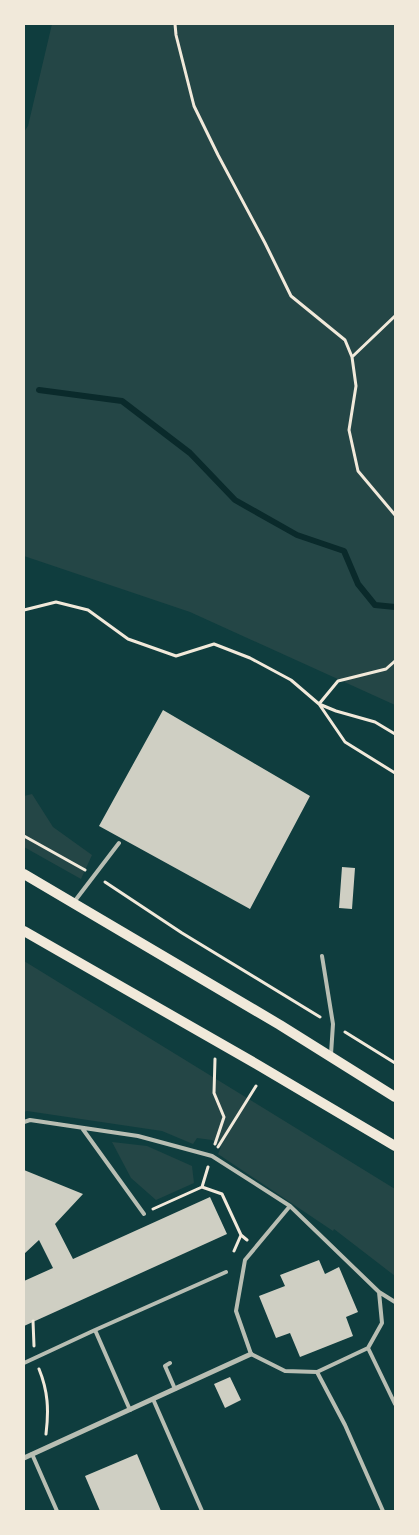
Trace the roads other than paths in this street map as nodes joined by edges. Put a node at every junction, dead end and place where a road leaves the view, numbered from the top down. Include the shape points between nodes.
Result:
1 (119, 842) dead end
2 (24, 874) edge
3 (73, 903) junction
4 (24, 931) edge
5 (322, 956) dead end
6 (331, 1056) junction
7 (395, 1097) edge
8 (24, 1122) edge
9 (82, 1128) junction
10 (395, 1146) edge
11 (290, 1206) junction
12 (144, 1214) road end
13 (226, 1272) dead end
14 (379, 1292) junction
15 (395, 1302) edge
16 (95, 1330) junction
17 (368, 1348) junction
18 (251, 1354) junction
19 (24, 1363) edge
20 (170, 1363) dead end
21 (317, 1372) junction
22 (175, 1389) junction
23 (154, 1399) junction
24 (395, 1404) edge
25 (130, 1410) junction
26 (32, 1454) junction
27 (24, 1458) edge
28 (57, 1511) edge
29 (202, 1511) edge
30 (383, 1511) edge

1 - 3 lane
2 - 3 main road
3 - 6 main road
4 - 10 main road
5 - 6 lane via 333,1024
6 - 7 main road
8 - 9 lane via 30,1120
9 - 11 lane via 138,1136 212,1156
9 - 12 lane
11 - 14 lane
11 - 18 lane via 245,1260 236,1311
13 - 16 lane
14 - 15 lane
14 - 17 lane via 382,1323
16 - 19 lane
16 - 25 lane
17 - 21 lane
17 - 24 lane
18 - 21 lane via 285,1372
18 - 22 street
20 - 22 lane via 165,1366
21 - 30 lane via 345,1425
22 - 23 street
23 - 25 street
23 - 29 lane
25 - 26 street
26 - 27 street
26 - 28 lane

